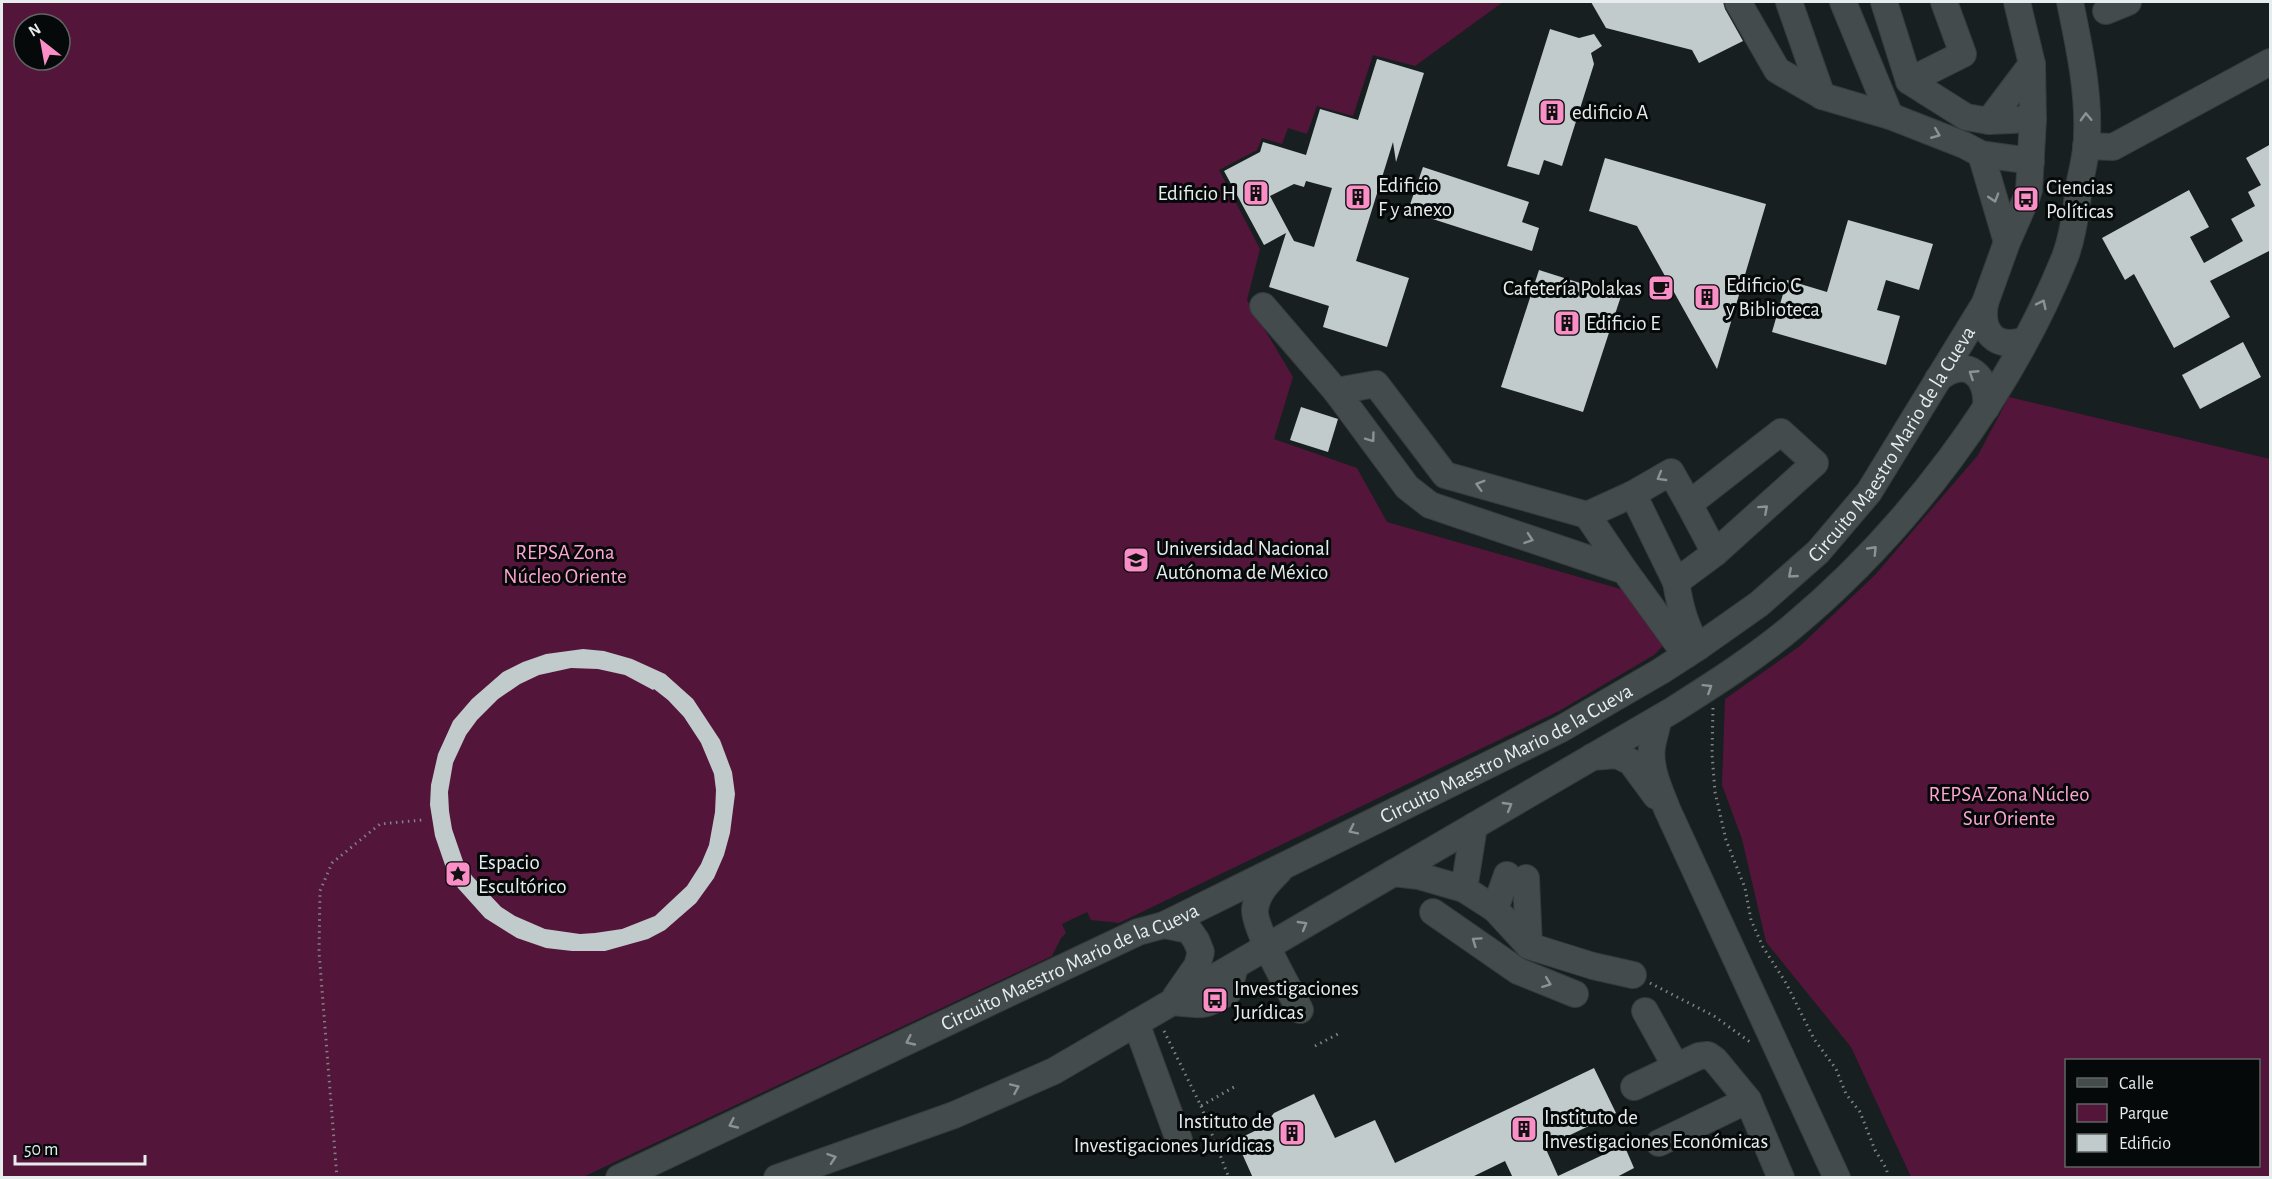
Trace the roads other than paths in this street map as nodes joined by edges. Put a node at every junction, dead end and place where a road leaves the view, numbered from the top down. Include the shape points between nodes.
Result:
1 (1737, 2) edge
2 (1789, 2) edge
3 (1843, 2) edge
4 (1884, 2) edge
5 (1944, 2) edge
6 (2017, 2) edge
7 (2070, 2) edge
8 (2271, 62) edge
9 (2032, 64) junction
10 (1909, 81) junction
11 (1822, 96) junction
12 (1890, 116) junction
13 (2033, 119) junction
14 (1989, 121) junction
15 (2086, 146) junction
16 (1981, 154) junction
17 (2031, 162) junction
18 (2007, 242) junction
19 (1985, 303) junction
20 (1263, 306) dead end
21 (2025, 340) junction
22 (1938, 379) junction
23 (1336, 391) junction
24 (1986, 408) junction
25 (1445, 475) junction
26 (1633, 494) junction
27 (1689, 504) junction
28 (1430, 505) junction
29 (1587, 515) junction
30 (1715, 553) junction
31 (1625, 571) junction
32 (1676, 582) junction
33 (1692, 651) junction
34 (1658, 719) junction
35 (1591, 757) junction
36 (1667, 810) junction
37 (1474, 826) junction
38 (1285, 864) junction
39 (1393, 873) junction
40 (1464, 889) junction
41 (1495, 909) junction
42 (1433, 912) dead end
43 (1164, 925) junction
44 (1268, 946) junction
45 (1529, 946) junction
46 (1633, 975) road end
47 (1585, 982) junction
48 (1299, 1010) dead end
49 (1645, 1011) dead end
50 (1155, 1012) junction
51 (1676, 1067) junction
52 (1634, 1087) dead end
53 (1748, 1100) junction
54 (1179, 1140) dead end
55 (1659, 1143) dead end
56 (619, 1178) edge
57 (777, 1178) edge
58 (1781, 1178) edge
59 (1837, 1178) edge

1 - 11 street via 1777,70
2 - 11 street
3 - 12 street
4 - 10 street
5 - 10 street via 1963,54
6 - 9 street, Circuito Maestro Mario de la Cueva
15 -> 7 street, Circuito Maestro Mario de la Cueva via 2085,79
8 - 15 street via 2112,147
9 - 13 street, Circuito Maestro Mario de la Cueva
9 - 14 street
10 - 14 street via 1965,117
11 - 12 street
12 -> 16 street
13 - 14 street
13 - 17 street, Circuito Maestro Mario de la Cueva
21 -> 15 street, Circuito Maestro Mario de la Cueva via 2066,256
16 - 17 street
16 -> 18 street
17 - 18 street, Circuito Maestro Mario de la Cueva via 2026,199
18 - 19 street, Circuito Maestro Mario de la Cueva
19 - 21 street via 1984,324 1989,333 2006,343
19 - 22 street, Circuito Maestro Mario de la Cueva
20 - 23 street
21 - 24 street, Circuito Maestro Mario de la Cueva
24 -> 22 street via 1986,389 1974,372 1952,370
22 -> 33 street, Circuito Maestro Mario de la Cueva via 1869,492 1818,552 1759,604
23 - 25 street via 1376,384
23 -> 28 street via 1407,487
34 -> 24 street, Circuito Maestro Mario de la Cueva via 1792,627 1846,579 1898,525
25 - 28 street
29 -> 25 street
27 -> 26 street via 1671,472
26 - 29 street
26 - 32 street
27 - 30 street
30 -> 27 street via 1815,463 1781,432
28 -> 31 street
29 - 31 street
30 - 32 street
31 - 33 street
32 - 33 street
33 -> 38 street, Circuito Maestro Mario de la Cueva via 1561,729
34 - 35 street, Circuito Maestro Mario de la Cueva
34 - 36 street, Circuito Maestro Mario de la Cueva via 1652,747 1654,773
35 - 36 street, Circuito Maestro Mario de la Cueva via 1617,755 1631,762
37 -> 35 street, Circuito Maestro Mario de la Cueva
36 - 59 street, Circuito Maestro Mario de la Cueva
37 - 39 street, Circuito Maestro Mario de la Cueva
37 - 40 street
38 - 43 street, Circuito Maestro Mario de la Cueva
38 - 44 street via 1265,885 1254,912
39 - 40 street
44 -> 39 street, Circuito Maestro Mario de la Cueva
40 - 41 street
41 - 45 street
41 - 45 street via 1516,877
42 - 47 street via 1518,972
43 - 50 street via 1189,930 1201,952 1197,966
43 -> 56 street, Circuito Maestro Mario de la Cueva via 1138,932
44 - 48 street
44 - 50 street, Circuito Maestro Mario de la Cueva
45 - 47 street
46 - 47 street
49 - 51 street
50 - 54 street
57 -> 50 street, Circuito Maestro Mario de la Cueva via 954,1115 1054,1071
51 - 52 street
51 - 53 street via 1708,1055
53 - 55 street
53 - 58 street

